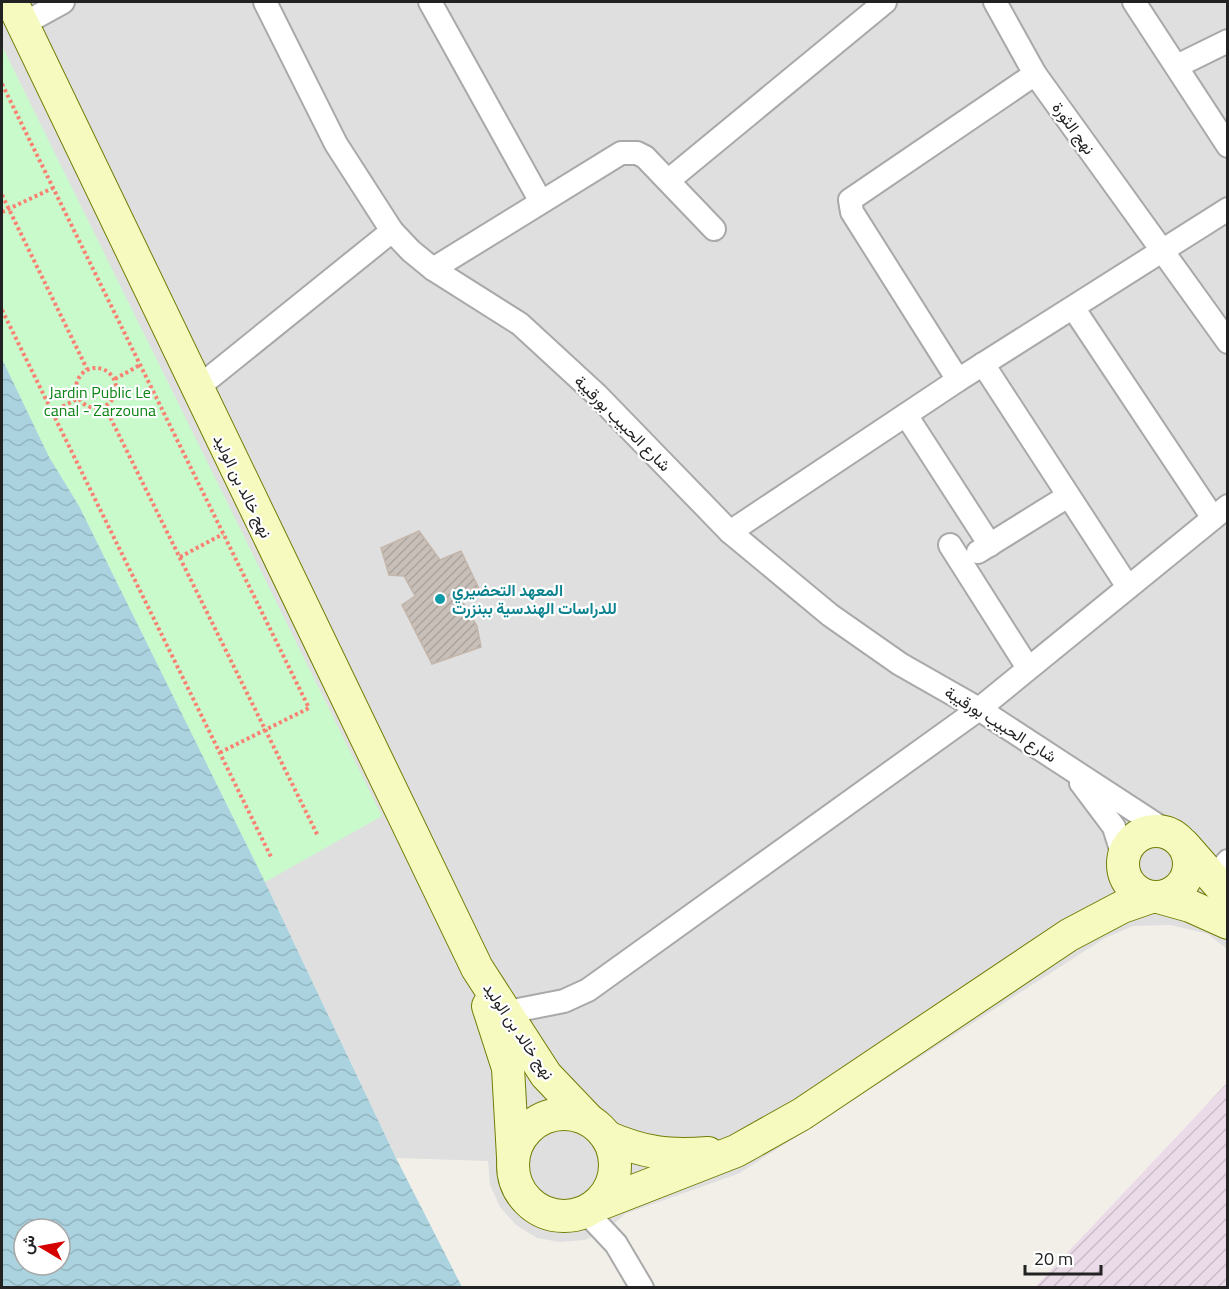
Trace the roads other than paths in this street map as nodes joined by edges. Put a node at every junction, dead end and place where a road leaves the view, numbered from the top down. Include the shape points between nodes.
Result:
1 (63, 2) edge
2 (265, 2) edge
3 (430, 2) edge
4 (885, 2) edge
5 (995, 2) edge
6 (1134, 2) edge
7 (17, 13) edge
8 (1227, 41) edge
9 (1177, 66) junction
10 (1035, 74) junction
11 (1227, 146) edge
12 (669, 180) junction
13 (541, 202) junction
14 (1227, 209) edge
15 (714, 229) dead end
16 (392, 231) junction
17 (1163, 250) junction
18 (434, 269) junction
19 (1074, 309) junction
20 (1227, 342) edge
21 (983, 364) junction
22 (958, 380) junction
23 (196, 389) junction
24 (906, 415) junction
25 (1068, 496) junction
26 (1220, 512) edge
27 (730, 532) junction
28 (990, 545) junction
29 (1128, 587) junction
30 (1028, 669) junction
31 (979, 709) junction
32 (1067, 766) junction
33 (1176, 839) junction
34 (1123, 859) junction
35 (1222, 878) edge
36 (1155, 897) junction
37 (1227, 923) edge
38 (1069, 935) junction
39 (498, 1013) junction
40 (598, 1128) junction
41 (736, 1151) junction
42 (513, 1159) junction
43 (590, 1209) junction
44 (642, 1287) edge

1 - 7 street
2 - 16 street, شارع الحبيب بورقيبة via 336,144
3 - 13 street
4 - 12 street
5 - 10 street, نهج الثورة
6 - 9 street
7 - 23 street, نهج خالد بن الوليد
8 - 9 street
9 - 11 street
10 - 17 street, نهج الثورة
10 - 22 street via 850,200 852,212
12 - 13 street via 645,157 621,153
12 - 15 street
13 - 18 street
14 - 17 street
16 - 18 street, شارع الحبيب بورقيبة
16 - 23 street
17 - 19 street
17 - 20 street, نهج الثورة
18 - 27 street, شارع الحبيب بورقيبة via 520,324 596,394
19 - 21 street
19 - 26 street
21 - 22 street
21 - 25 street
22 - 24 street
23 - 39 street, نهج خالد بن الوليد
24 - 27 street
24 - 28 street
25 - 28 street
25 - 29 street
26 - 29 street
27 - 31 street, شارع الحبيب بورقيبة via 830,615 900,664
28 - 30 street via 956,554
29 - 30 street
30 - 31 street
31 - 32 street, شارع الحبيب بورقيبة
31 - 39 street via 588,990 564,1001
32 - 33 street, شارع الحبيب بورقيبة
32 - 34 street, شارع الحبيب بورقيبة via 1114,827
33 - 34 street via 1150,831 1141,834 1133,839
33 - 35 street, شارع الحبيب بورقيبة
33 - 36 street via 1189,867 1186,878 1179,888
34 - 36 street via 1127,880 1133,888
34 - 38 street via 1102,897
36 - 37 street via 1190,906
36 - 38 street via 1122,907
38 - 41 street via 802,1114
39 - 40 street, نهج خالد بن الوليد via 546,1075
39 - 42 street, نهج خالد بن الوليد via 508,1068
40 - 41 street via 636,1150 658,1154
40 - 42 street via 572,1114 540,1119 527,1129
40 - 43 street via 614,1151 616,1166 606,1195
41 - 43 street
42 - 43 street via 519,1189 534,1206 555,1216 571,1216
43 - 44 street

